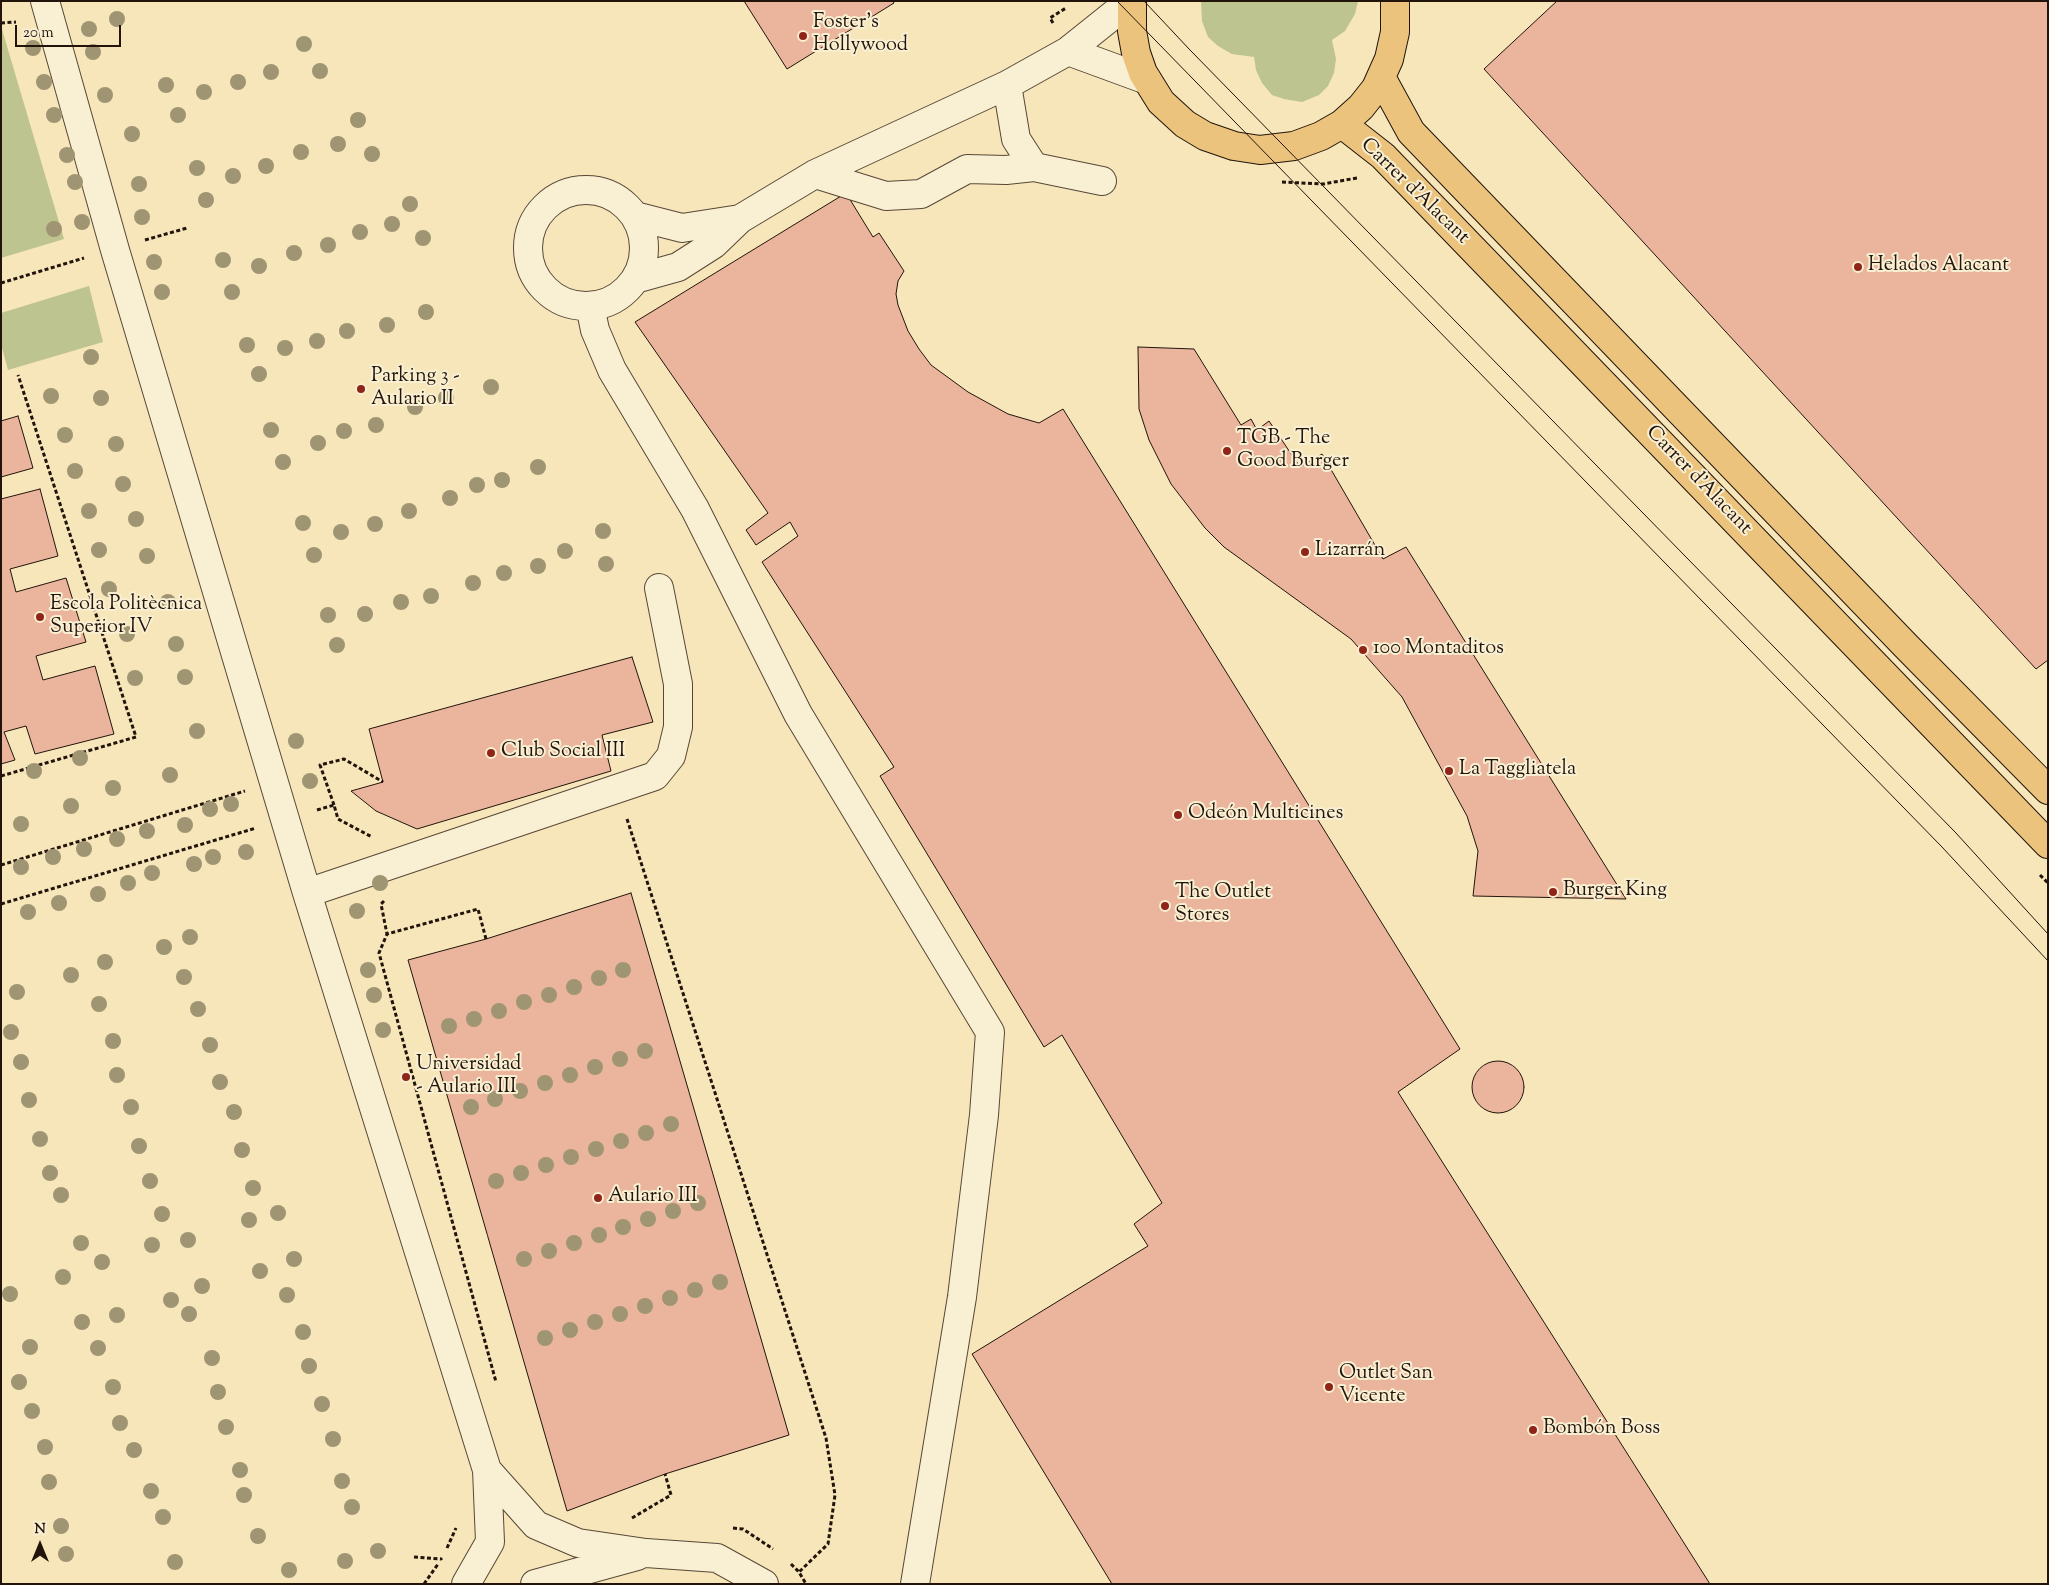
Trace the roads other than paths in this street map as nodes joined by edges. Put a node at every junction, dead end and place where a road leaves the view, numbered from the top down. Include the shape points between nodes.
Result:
1 (45, 1) edge
2 (1395, 1) edge
3 (1132, 2) edge
4 (1068, 51) junction
5 (1382, 77) junction
6 (1147, 80) junction
7 (1007, 85) junction
8 (1342, 124) junction
9 (1034, 167) junction
10 (815, 174) junction
11 (1102, 181) dead end
12 (634, 216) junction
13 (740, 219) junction
14 (635, 280) junction
15 (590, 306) junction
16 (660, 588) dead end
17 (2048, 790) edge
18 (2048, 844) edge
19 (307, 893) junction
20 (487, 1470) junction
21 (646, 1554) junction
22 (466, 1584) edge
23 (535, 1584) edge
24 (764, 1584) edge
25 (916, 1584) edge

1 - 19 street via 118,259
2 - 5 main road via 1394,41
3 - 4 street
3 - 6 main road via 1133,42
4 - 6 street
4 - 7 street
5 - 8 main road via 1361,107
5 - 17 main road, Carrer d'Alacant via 1411,132
6 - 8 main road via 1161,102 1185,124 1234,146 1260,150 1294,146
7 - 9 street via 1016,139
7 - 10 street
8 - 18 main road, Carrer d'Alacant via 1383,156
9 - 10 street via 1006,170 967,168 921,194 886,196
9 - 11 street
10 - 13 street
12 - 13 street via 682,228
12 - 14 street via 645,245 642,266
12 - 15 street via 630,208 613,196 593,190 573,191 554,198 539,212 529,231 526,251 531,271 542,288 558,301
13 - 14 street via 714,244 678,267
14 - 15 street via 618,298
15 - 25 street via 595,330 612,370 695,509 798,714 990,1032 984,1114 963,1288
16 - 19 street via 678,684 678,727 672,756 655,776
19 - 20 street
20 - 21 street via 536,1525 578,1543
20 - 22 street via 490,1542
21 - 23 street
21 - 24 street via 717,1558

